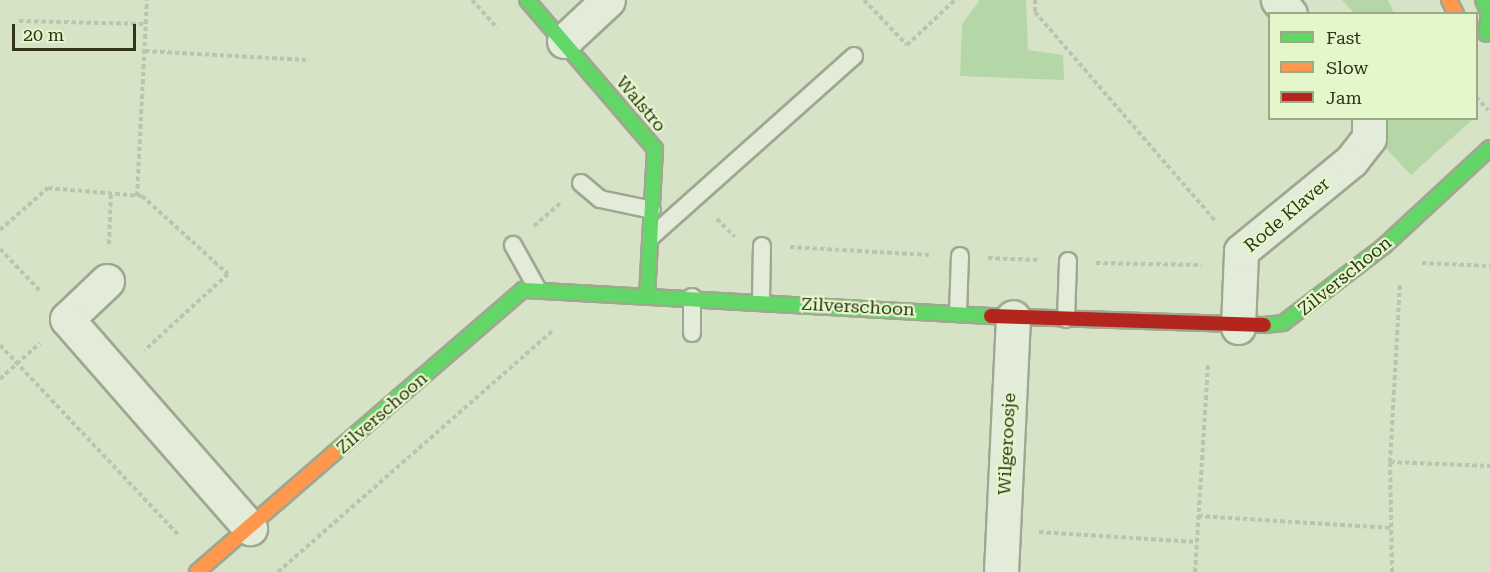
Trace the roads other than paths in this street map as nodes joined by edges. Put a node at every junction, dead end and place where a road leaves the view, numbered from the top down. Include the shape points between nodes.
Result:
1 (527, 0) edge
2 (608, 0) edge
3 (1278, 0) edge
4 (1483, 0) edge
5 (1288, 12) edge
6 (1484, 34) edge
7 (564, 41) junction
8 (854, 56) dead end
9 (1370, 120) edge
10 (1490, 148) edge
11 (581, 183) dead end
12 (652, 210) junction
13 (650, 238) junction
14 (513, 245) dead end
15 (762, 246) dead end
16 (960, 256) dead end
17 (1068, 261) dead end
18 (107, 281) road end
19 (538, 291) junction
20 (647, 295) junction
21 (692, 297) junction
22 (761, 302) junction
23 (958, 313) junction
24 (1013, 317) junction
25 (1066, 319) junction
26 (1238, 327) junction
27 (692, 333) dead end
28 (250, 528) junction
29 (202, 568) edge
30 (1001, 572) edge

1 - 7 street, Walstro
2 - 7 street
3 - 5 street
4 - 6 street via 1489,14
7 - 12 street, Walstro via 655,149
8 - 13 lane
9 - 26 street, Rode Klaver via 1370,138 1352,161 1241,251
10 - 26 street, Zilverschoon via 1384,246 1283,323
11 - 12 lane via 600,199
12 - 13 street, Walstro
13 - 20 street, Walstro
14 - 19 lane
15 - 22 lane
16 - 23 lane
17 - 25 lane
18 - 28 street via 66,319
19 - 20 street, Zilverschoon
19 - 28 street, Zilverschoon via 523,290
20 - 21 street, Zilverschoon
21 - 22 street, Zilverschoon
21 - 27 lane
22 - 23 street, Zilverschoon
23 - 24 street, Zilverschoon
24 - 25 street, Zilverschoon
24 - 30 street, Wilgeroosje
25 - 26 street, Zilverschoon
28 - 29 street, Zilverschoon

